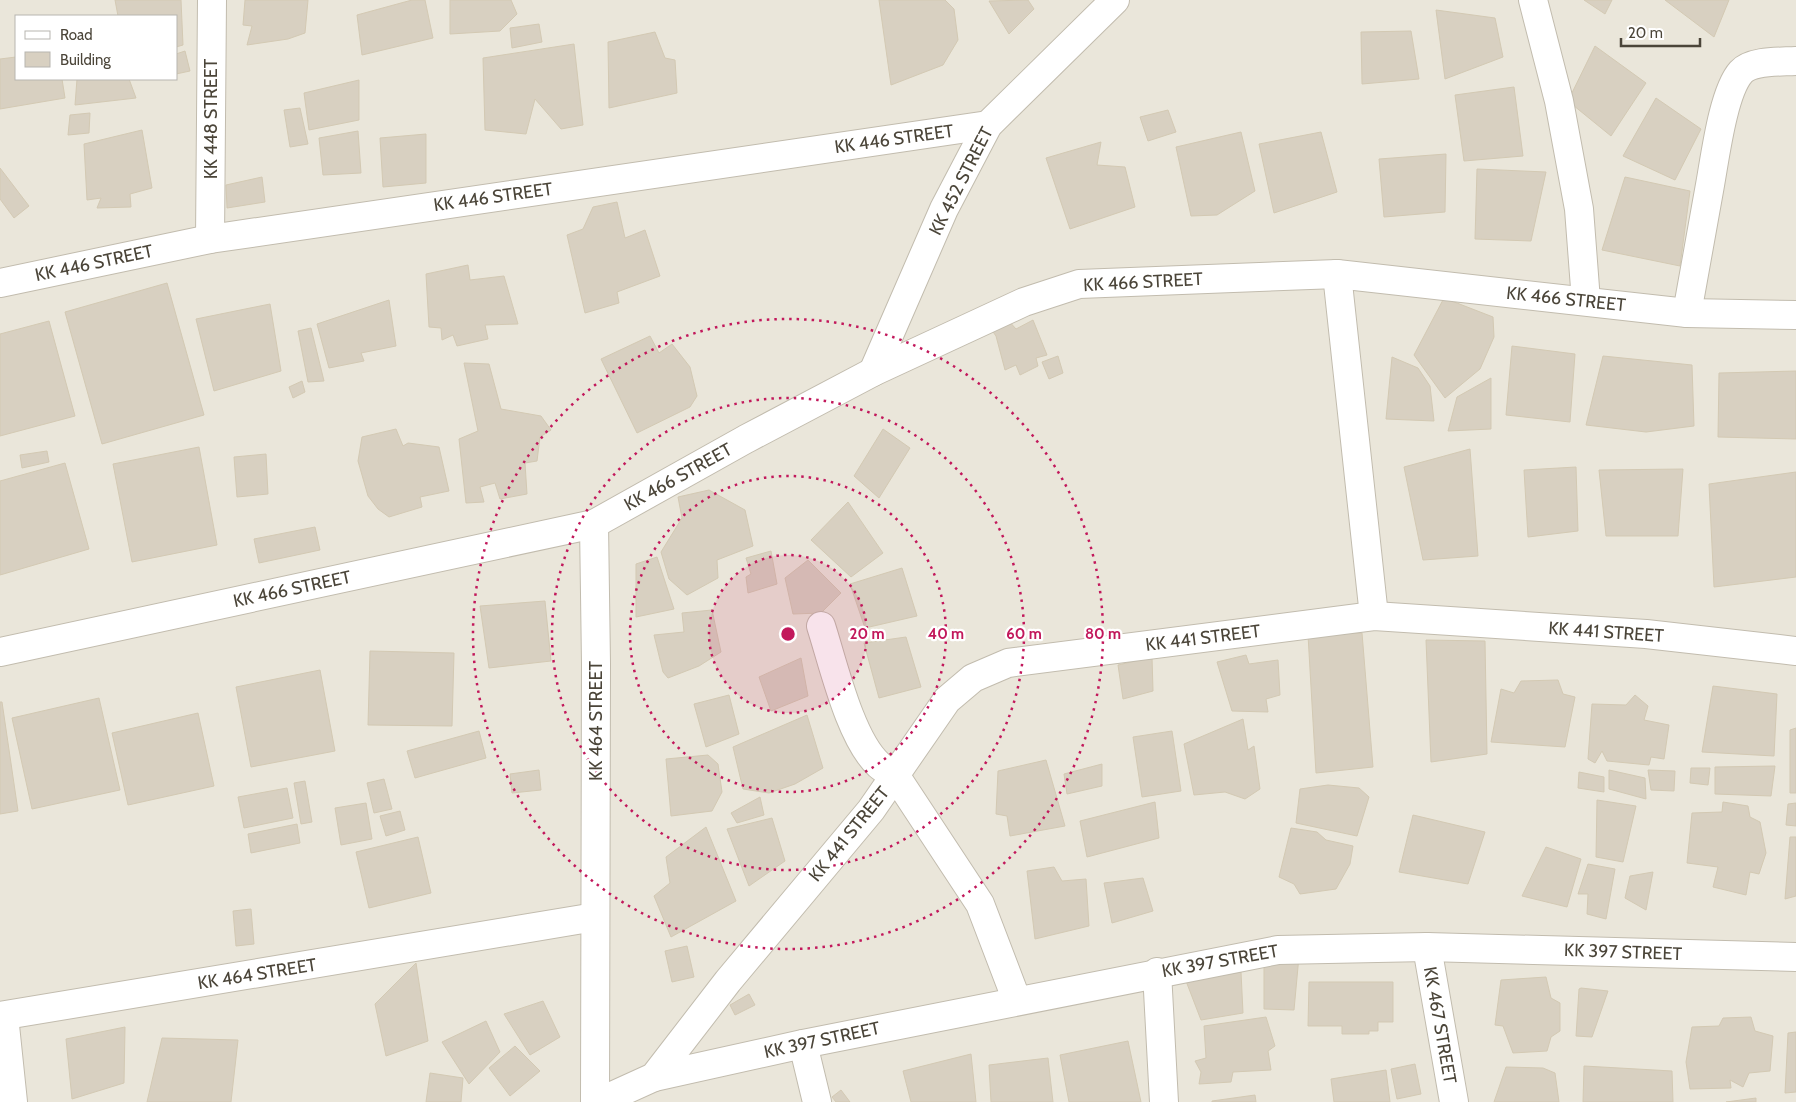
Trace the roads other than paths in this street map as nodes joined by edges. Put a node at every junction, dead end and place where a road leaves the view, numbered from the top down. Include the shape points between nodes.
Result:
1 (212, 0) edge
2 (1115, 0) edge
3 (1533, 0) edge
4 (1796, 62) edge
5 (988, 125) junction
6 (210, 239) junction
7 (1337, 274) junction
8 (0, 283) edge
9 (1586, 301) junction
10 (1687, 312) junction
11 (1796, 315) edge
12 (873, 372) junction
13 (594, 524) junction
14 (1374, 616) junction
15 (821, 626) dead end
16 (1796, 651) edge
17 (0, 652) edge
18 (895, 775) junction
19 (595, 917) junction
20 (1427, 947) junction
21 (1796, 957) edge
22 (1157, 972) junction
23 (1018, 1001) junction
24 (2, 1016) edge
25 (803, 1044) junction
26 (654, 1077) junction
27 (13, 1102) edge
28 (595, 1102) edge
29 (599, 1102) edge
30 (817, 1102) edge
31 (1164, 1102) edge
32 (1454, 1102) edge

1 - 6 street, KK 448 STREET
2 - 5 street, KK 452 STREET
3 - 9 street via 1559,101 1579,209
4 - 10 street via 1750,67 1741,72 1732,89 1722,124
5 - 6 street, KK 446 STREET
5 - 12 street, KK 452 STREET via 944,209
6 - 8 street, KK 446 STREET
7 - 9 street, KK 466 STREET
7 - 12 street, KK 466 STREET via 1079,284 1024,302
7 - 14 street
9 - 10 street, KK 466 STREET
10 - 11 street, KK 466 STREET
12 - 13 street, KK 466 STREET
13 - 17 street, KK 466 STREET
13 - 19 street, KK 464 STREET
14 - 16 street, KK 441 STREET via 1646,634
14 - 18 street, KK 441 STREET via 1008,663 973,678 947,700
15 - 18 street via 858,734 878,764
18 - 23 street via 980,904
18 - 26 street, KK 441 STREET via 871,810 728,981
19 - 24 street, KK 464 STREET
19 - 28 street, KK 464 STREET
20 - 21 street, KK 397 STREET
20 - 22 street, KK 397 STREET via 1278,950
20 - 32 street, KK 467 STREET
22 - 23 street, KK 397 STREET
22 - 31 street
23 - 25 street, KK 397 STREET
24 - 27 street, KK 464 STREET
25 - 26 street, KK 397 STREET
25 - 30 street
26 - 29 street, KK 441 STREET

